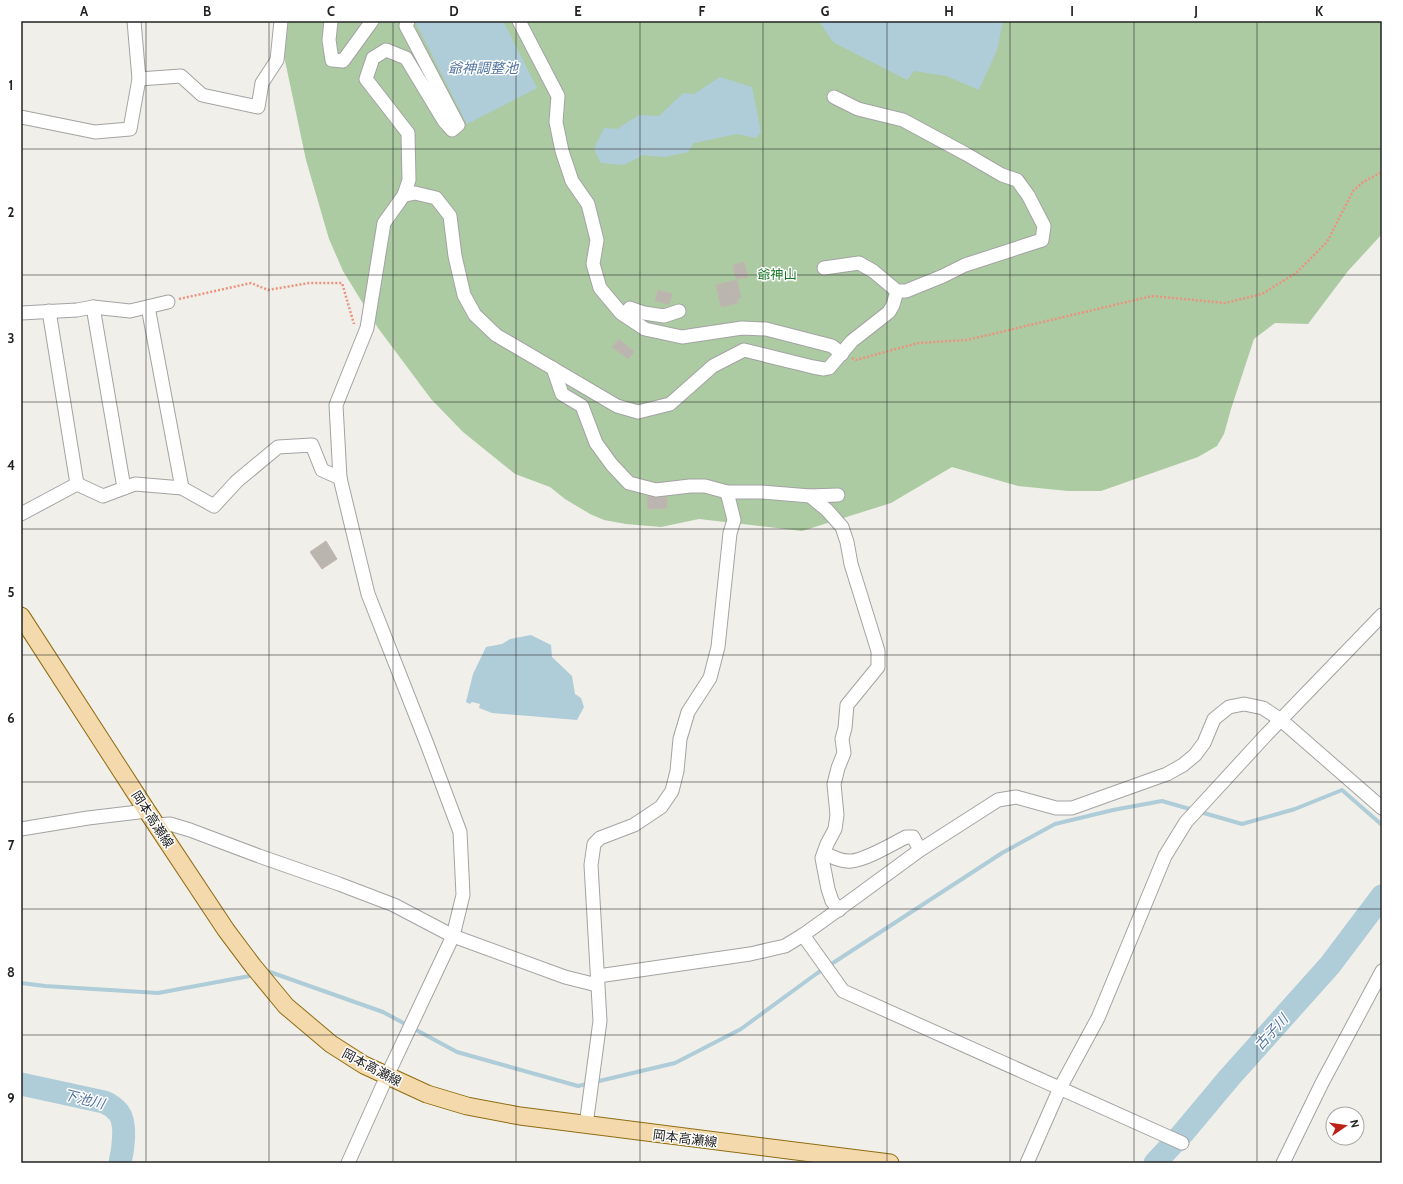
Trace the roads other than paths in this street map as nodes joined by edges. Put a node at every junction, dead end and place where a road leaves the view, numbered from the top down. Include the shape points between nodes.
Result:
1 (134, 21) edge
2 (281, 21) edge
3 (331, 21) edge
4 (372, 21) edge
5 (408, 21) edge
6 (519, 21) edge
7 (139, 79) junction
8 (834, 98) dead end
9 (21, 117) edge
10 (404, 195) junction
11 (824, 268) dead end
12 (897, 291) junction
13 (168, 302) road end
14 (148, 306) junction
15 (93, 307) junction
16 (49, 311) junction
17 (679, 311) dead end
18 (21, 313) edge
19 (624, 315) junction
20 (842, 354) junction
21 (553, 368) junction
22 (340, 478) junction
23 (78, 484) junction
24 (124, 488) junction
25 (182, 488) junction
26 (727, 492) junction
27 (838, 495) dead end
28 (810, 496) junction
29 (21, 514) edge
30 (1382, 615) edge
31 (21, 616) edge
32 (1281, 720) junction
33 (1382, 808) edge
34 (152, 818) junction
35 (21, 829) edge
36 (920, 850) junction
37 (824, 853) junction
38 (839, 910) junction
39 (453, 936) junction
40 (803, 936) junction
41 (1382, 971) edge
42 (597, 981) junction
43 (387, 1076) junction
44 (1060, 1088) junction
45 (586, 1125) junction
46 (1182, 1143) dead end
47 (348, 1163) edge
48 (890, 1163) edge
49 (1027, 1163) edge
50 (1283, 1163) edge

1 - 7 street
2 - 7 street via 277,60 262,82 258,107 202,96 181,76
3 - 4 street via 329,40 332,60 343,61
5 - 10 street via 406,26 458,125 452,130 444,121 406,58 386,50 373,58 366,79 408,133 409,180
6 - 19 street via 558,96 556,122 562,151 572,181 588,204 597,240 593,264 600,288
7 - 9 street via 130,129 95,132
8 - 12 street via 858,109 903,120 1002,175 1017,180 1044,226 1042,240 965,265 906,291
10 - 21 street via 415,193 436,198 450,216 455,256 464,295 475,315 496,335
10 - 22 street via 384,223 367,328 336,405
11 - 12 street via 859,263
12 - 20 street via 889,312 852,342
13 - 14 street
14 - 15 street via 130,311
14 - 25 street
15 - 16 street
15 - 24 street
16 - 18 street
16 - 23 street
17 - 19 street via 664,316 630,308
19 - 20 street via 645,330 682,338 742,328 766,329 832,346
20 - 21 street via 829,368 824,368 744,350 713,366 670,404 638,412 617,406
21 - 26 street via 562,394 582,406 596,443 629,483 656,490 705,486
22 - 25 street via 322,470 312,445 278,447 237,480 214,506
22 - 39 street via 368,594 460,832 463,895
23 - 24 street via 103,496
23 - 29 street
24 - 25 street via 135,484
26 - 28 street
26 - 42 street via 734,520 730,533 718,647 710,678 688,712 680,740 672,791 661,807 634,825 600,838 594,844 591,865
27 - 28 street
28 - 37 street via 842,527 878,652 878,667 847,705 842,738 844,753 834,784 837,815 835,829
30 - 32 street
31 - 34 main road, 岡本高瀬線
32 - 33 street
32 - 36 street via 1263,708 1244,704 1229,707 1214,719 1204,743 1195,755 1168,774 1072,808 1056,808 1016,798 998,800
32 - 44 street via 1186,822 1165,856 1098,1018
34 - 35 street via 88,818
34 - 39 street via 394,905
34 - 43 main road, 岡本高瀬線 via 252,966 286,1006 331,1044
36 - 37 street via 913,837 906,837 851,861
36 - 38 street
37 - 38 street via 822,858 828,889 832,901
38 - 40 street
39 - 42 street via 578,981
39 - 43 street
40 - 42 street via 785,946 750,954
40 - 44 street via 843,991
41 - 50 street
42 - 45 street via 600,1021
43 - 45 main road, 岡本高瀬線 via 427,1094 467,1106
43 - 47 street
44 - 46 street
44 - 49 street
45 - 48 main road, 岡本高瀬線

